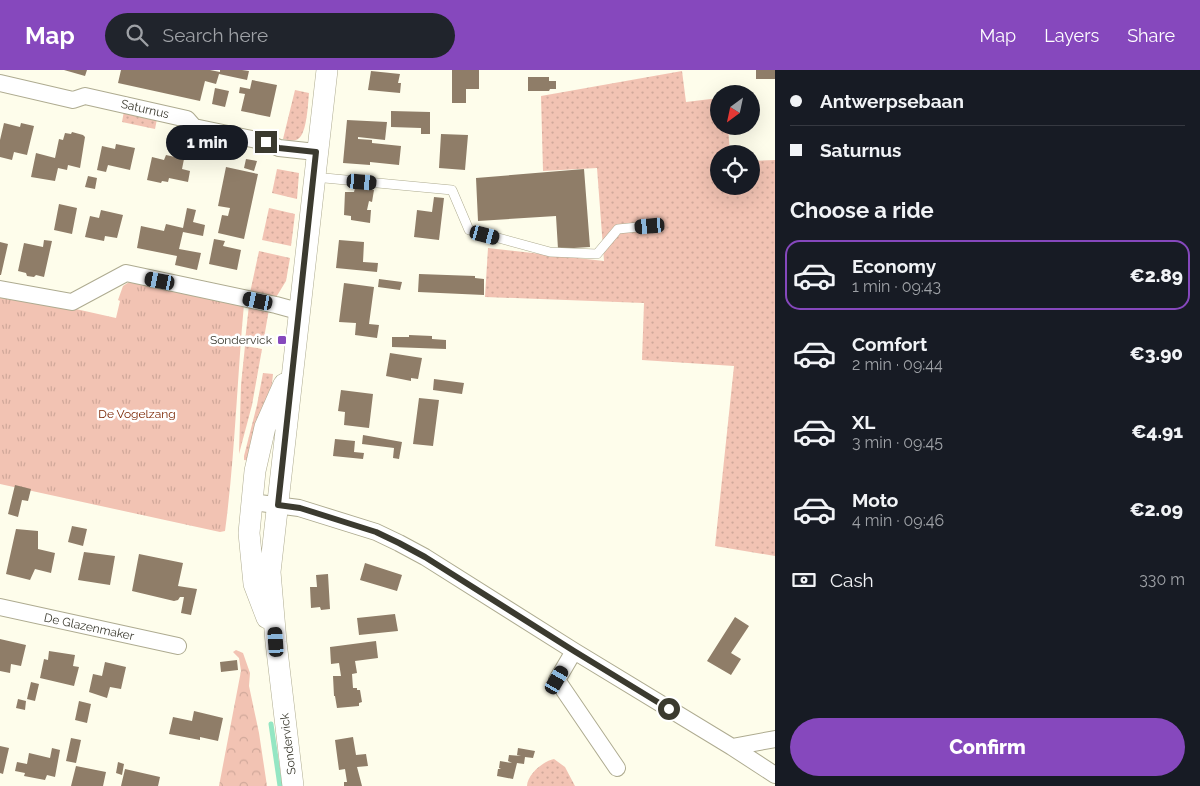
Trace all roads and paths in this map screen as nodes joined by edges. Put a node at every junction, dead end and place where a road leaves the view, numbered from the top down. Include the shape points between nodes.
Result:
1 (326, 70) edge
2 (0, 83) edge
3 (316, 152) junction
4 (314, 176) junction
5 (650, 226) dead end
6 (0, 289) edge
7 (298, 311) junction
8 (292, 367) junction
9 (252, 502) junction
10 (278, 505) junction
11 (0, 607) edge
12 (276, 642) junction
13 (178, 646) dead end
14 (574, 651) junction
15 (775, 739) edge
16 (732, 747) junction
17 (617, 768) dead end
18 (775, 775) edge
19 (293, 786) edge

1 - 3 street, Sondervick
2 - 3 street, Saturnus via 73,100 85,96 187,119 194,126 266,142 279,148
3 - 4 street, Sondervick
4 - 5 lane via 452,190 469,230 550,252 597,254 618,229
4 - 7 street, Sondervick
6 - 7 street via 72,302 126,274
7 - 8 street, Sondervick
8 - 9 street, Sondervick via 265,427
8 - 10 street, Sondervick
9 - 10 street
9 - 12 street, Sondervick via 249,533 254,584
10 - 12 street, Sondervick via 270,572
10 - 14 street via 300,508 376,532 399,543
11 - 13 street, De Glazenmaker
12 - 19 street, Sondervick
14 - 16 street
14 - 17 street via 557,680
15 - 16 street
16 - 18 street

